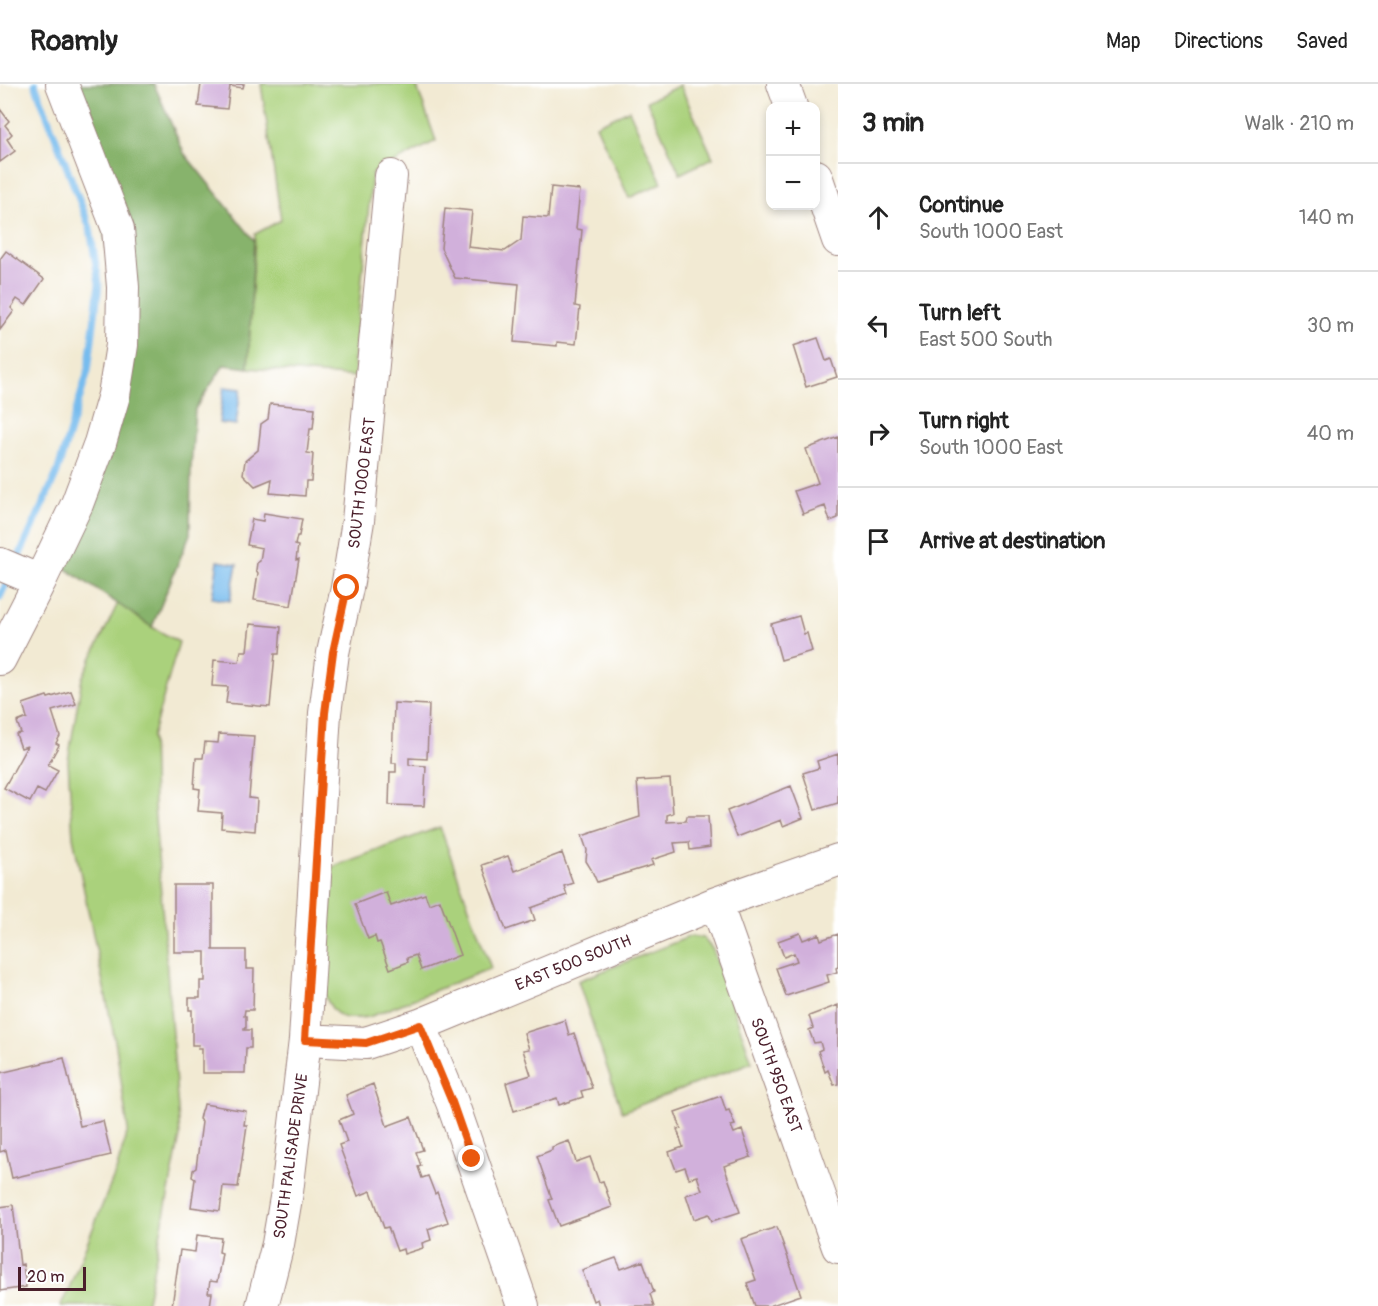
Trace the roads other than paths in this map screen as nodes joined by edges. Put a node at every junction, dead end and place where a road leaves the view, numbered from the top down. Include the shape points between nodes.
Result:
1 (62, 84) edge
2 (783, 84) edge
3 (790, 102) edge
4 (391, 176) dead end
5 (820, 188) edge
6 (838, 240) edge
7 (0, 564) edge
8 (40, 581) junction
9 (0, 659) edge
10 (838, 860) edge
11 (716, 903) junction
12 (420, 1025) junction
13 (305, 1040) junction
14 (838, 1246) edge
15 (262, 1306) edge
16 (523, 1306) edge

1 - 8 street via 118,229 122,345 114,395 100,443 77,504
2 - 3 street
4 - 13 street, SOUTH 1000 EAST via 358,521 325,713
5 - 6 street
7 - 8 street
8 - 9 street
10 - 11 street, EAST 500 SOUTH
11 - 12 street, EAST 500 SOUTH
11 - 14 street, SOUTH 950 EAST
12 - 13 street, EAST 500 SOUTH via 366,1043
12 - 16 street via 452,1102
13 - 15 street, SOUTH PALISADE DRIVE via 287,1192

